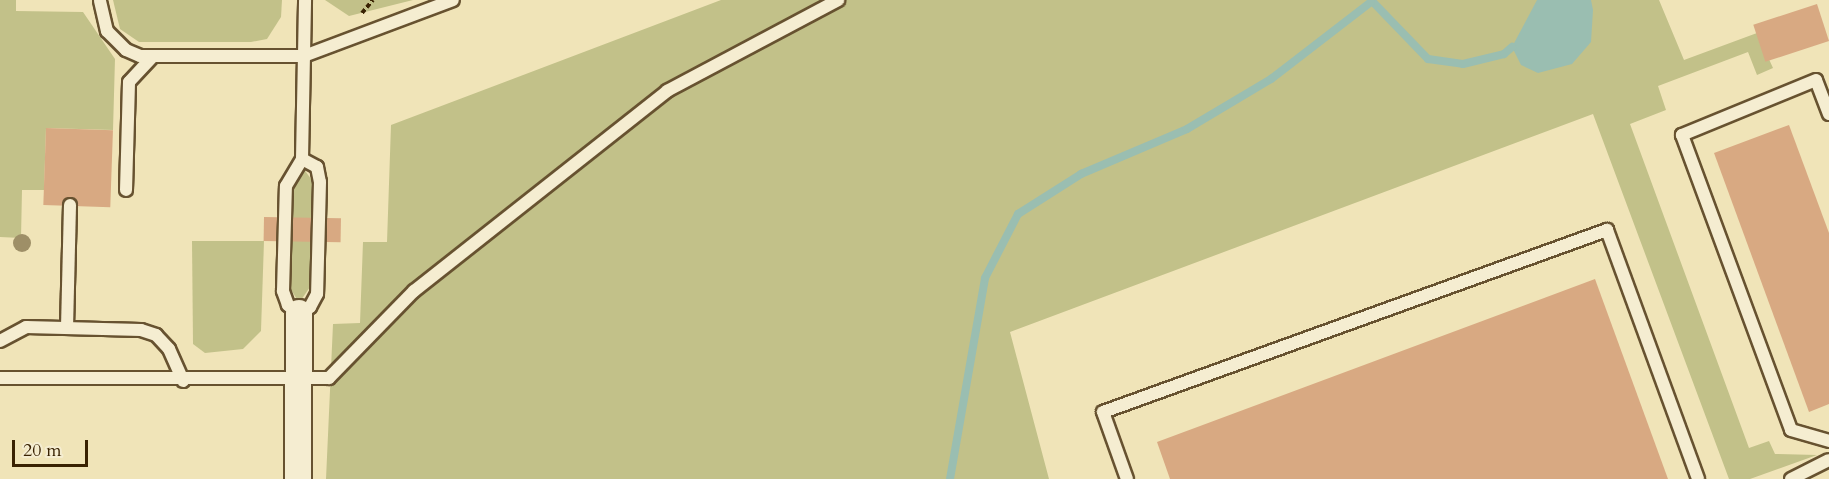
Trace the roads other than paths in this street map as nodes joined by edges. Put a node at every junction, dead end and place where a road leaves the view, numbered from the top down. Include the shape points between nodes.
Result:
1 (305, 0) edge
2 (453, 0) edge
3 (838, 0) edge
4 (100, 1) edge
5 (153, 56) junction
6 (304, 56) junction
7 (1829, 114) edge
8 (302, 159) junction
9 (126, 190) dead end
10 (70, 206) dead end
11 (299, 313) junction
12 (68, 327) junction
13 (0, 341) edge
14 (0, 378) edge
15 (183, 381) junction
16 (299, 381) junction
17 (1829, 441) edge
18 (1829, 460) edge
19 (298, 479) edge
20 (1127, 479) edge
21 (1698, 479) edge
22 (1791, 479) edge

1 - 6 lane
2 - 6 lane
3 - 16 lane via 667,91 414,291 329,378
4 - 5 lane via 107,31 126,50
5 - 6 lane
5 - 9 lane via 129,82
6 - 8 lane
7 - 17 lane via 1816,80 1682,135 1791,430
8 - 11 lane via 286,186 283,281 288,304
8 - 11 lane via 316,167 320,182 317,294 310,307
10 - 12 lane
11 - 16 street
12 - 13 lane via 26,327
12 - 15 lane via 156,335
14 - 15 lane
15 - 16 lane
16 - 19 street
18 - 22 lane
20 - 21 lane via 1103,412 1607,230

